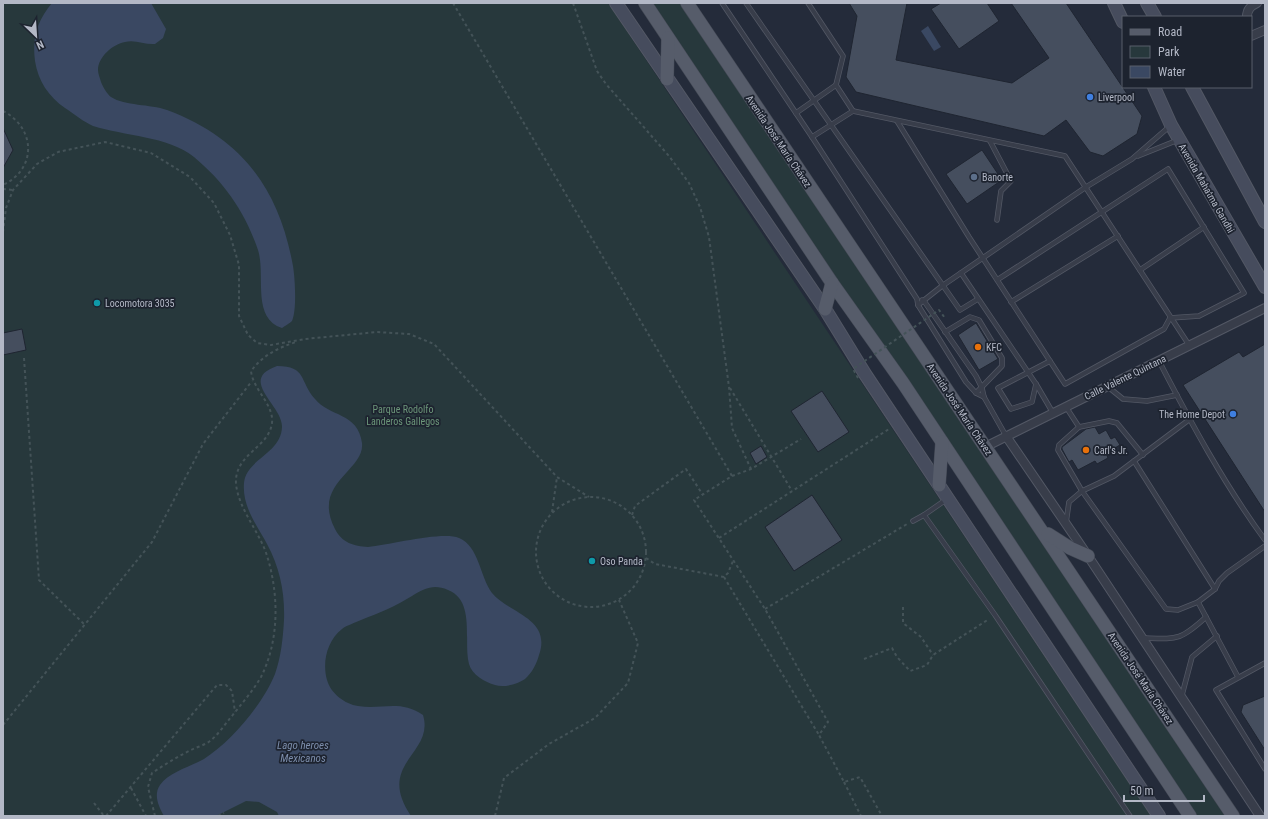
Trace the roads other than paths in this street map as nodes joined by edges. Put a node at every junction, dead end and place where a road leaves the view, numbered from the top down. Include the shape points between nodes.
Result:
1 (616, 3) edge
2 (645, 3) edge
3 (687, 3) edge
4 (722, 3) edge
5 (746, 3) edge
6 (808, 3) edge
7 (1114, 3) edge
8 (1147, 3) edge
9 (1257, 3) edge
10 (1154, 16) edge
11 (1247, 16) edge
12 (1122, 20) edge
13 (1265, 30) edge
14 (1252, 36) edge
15 (668, 38) junction
16 (667, 80) junction
17 (836, 85) junction
18 (1154, 88) edge
19 (1193, 88) edge
20 (814, 101) junction
21 (853, 110) junction
22 (796, 113) junction
23 (897, 121) junction
24 (830, 125) junction
25 (1171, 125) junction
26 (812, 136) junction
27 (1180, 140) junction
28 (990, 141) junction
29 (1132, 159) junction
30 (1086, 187) junction
31 (1102, 212) junction
32 (997, 220) dead end
33 (1265, 222) edge
34 (1204, 228) junction
35 (1118, 236) junction
36 (984, 259) junction
37 (1140, 270) junction
38 (961, 273) junction
39 (997, 280) junction
40 (832, 283) junction
41 (942, 286) junction
42 (1265, 287) edge
43 (917, 299) junction
44 (978, 299) junction
45 (924, 301) junction
46 (1011, 302) junction
47 (918, 305) junction
48 (1265, 308) edge
49 (825, 309) junction
50 (1170, 318) junction
51 (945, 332) junction
52 (1190, 345) junction
53 (1050, 361) junction
54 (1158, 361) junction
55 (1028, 372) junction
56 (1036, 384) junction
57 (1107, 386) junction
58 (982, 388) junction
59 (976, 393) junction
60 (1177, 395) junction
61 (984, 397) junction
62 (1066, 406) junction
63 (1054, 413) junction
64 (1190, 419) junction
65 (1079, 427) junction
66 (1006, 436) junction
67 (942, 442) junction
68 (985, 447) junction
69 (1143, 455) junction
70 (1134, 461) junction
71 (940, 486) junction
72 (1082, 491) junction
73 (949, 498) junction
74 (924, 515) junction
75 (913, 521) road end
76 (1036, 522) junction
77 (1066, 523) junction
78 (1265, 540) edge
79 (1265, 546) edge
80 (1088, 556) junction
81 (1215, 589) junction
82 (1198, 602) junction
83 (1206, 617) junction
84 (1216, 636) junction
85 (1143, 638) junction
86 (1265, 662) edge
87 (1238, 677) junction
88 (1182, 696) junction
89 (1265, 769) edge
90 (1130, 816) edge
91 (1159, 816) edge
92 (1190, 816) edge
93 (1233, 816) edge
94 (1260, 816) edge

1 - 16 street
2 - 15 main road
3 - 68 main road, Avenida José María Chávez
4 - 22 lane
5 - 20 lane
6 - 17 lane via 843,56
7 - 12 street
8 - 10 street
9 - 11 street via 1251,6
13 - 14 street
15 - 16 main road
15 - 40 main road
16 - 49 street
17 - 20 lane
17 - 21 lane
18 - 25 street, Avenida Mahatma Gandhi
19 - 33 street
20 - 22 lane
20 - 24 lane
21 - 23 lane
21 - 24 lane
22 - 26 lane
23 - 28 lane
23 - 36 lane
24 - 26 lane
24 - 41 lane
25 - 27 street, Avenida Mahatma Gandhi
25 - 29 lane
26 - 43 lane
27 - 29 lane
27 - 42 street, Avenida Mahatma Gandhi
28 - 30 lane via 1065,156
28 - 32 lane via 1012,180 1001,191
29 - 30 lane
30 - 31 lane
30 - 36 lane
31 - 34 lane via 1168,169
31 - 35 lane
31 - 39 lane
34 - 37 lane
34 - 50 lane via 1244,293 1199,316
35 - 37 lane
35 - 46 lane
36 - 38 lane
36 - 39 lane
37 - 50 lane
38 - 41 lane
38 - 44 lane
39 - 46 lane
40 - 49 main road
40 - 67 main road
41 - 44 lane via 960,310
41 - 45 lane
43 - 45 lane
43 - 47 lane
44 - 55 lane
45 - 47 lane
45 - 51 lane
46 - 53 lane
47 - 59 lane via 966,382
48 - 52 street, Calle Valente Quintana
49 - 71 street
50 - 52 lane
50 - 53 lane via 1164,329 1065,384
51 - 58 lane
51 - 58 lane via 970,317 979,320 1002,358 1002,366
52 - 54 street, Calle Valente Quintana
53 - 55 lane
54 - 57 street, Calle Valente Quintana
54 - 60 lane
55 - 56 lane
55 - 56 lane via 998,388 1011,408 1032,402
56 - 63 lane
57 - 60 lane via 1123,399 1147,401
57 - 62 street, Calle Valente Quintana
58 - 59 lane
58 - 61 lane
59 - 61 lane
60 - 64 lane
61 - 66 lane
62 - 63 street, Calle Valente Quintana
62 - 65 lane
63 - 66 street, Calle Valente Quintana
64 - 69 lane
64 - 78 lane via 1234,496
65 - 69 lane via 1109,421 1117,423
65 - 72 lane via 1059,445 1058,450
66 - 68 street, Calle Valente Quintana
66 - 77 street
67 - 71 main road
67 - 92 main road
68 - 76 main road, Avenida José María Chávez
69 - 70 lane
70 - 72 lane via 1104,481
70 - 81 lane
71 - 73 street
72 - 77 lane via 1069,502
72 - 82 lane via 1166,609 1178,610
73 - 74 lane
73 - 91 street
74 - 75 lane
74 - 90 lane
76 - 80 main road via 1062,544
76 - 93 main road, Avenida José María Chávez
77 - 80 street
79 - 81 lane via 1227,573
80 - 85 street
81 - 82 lane
82 - 83 lane
83 - 84 lane
83 - 85 lane via 1191,631 1176,639
84 - 87 lane
84 - 88 lane via 1192,656
85 - 88 street
86 - 87 lane
87 - 89 lane via 1216,690
88 - 94 street

